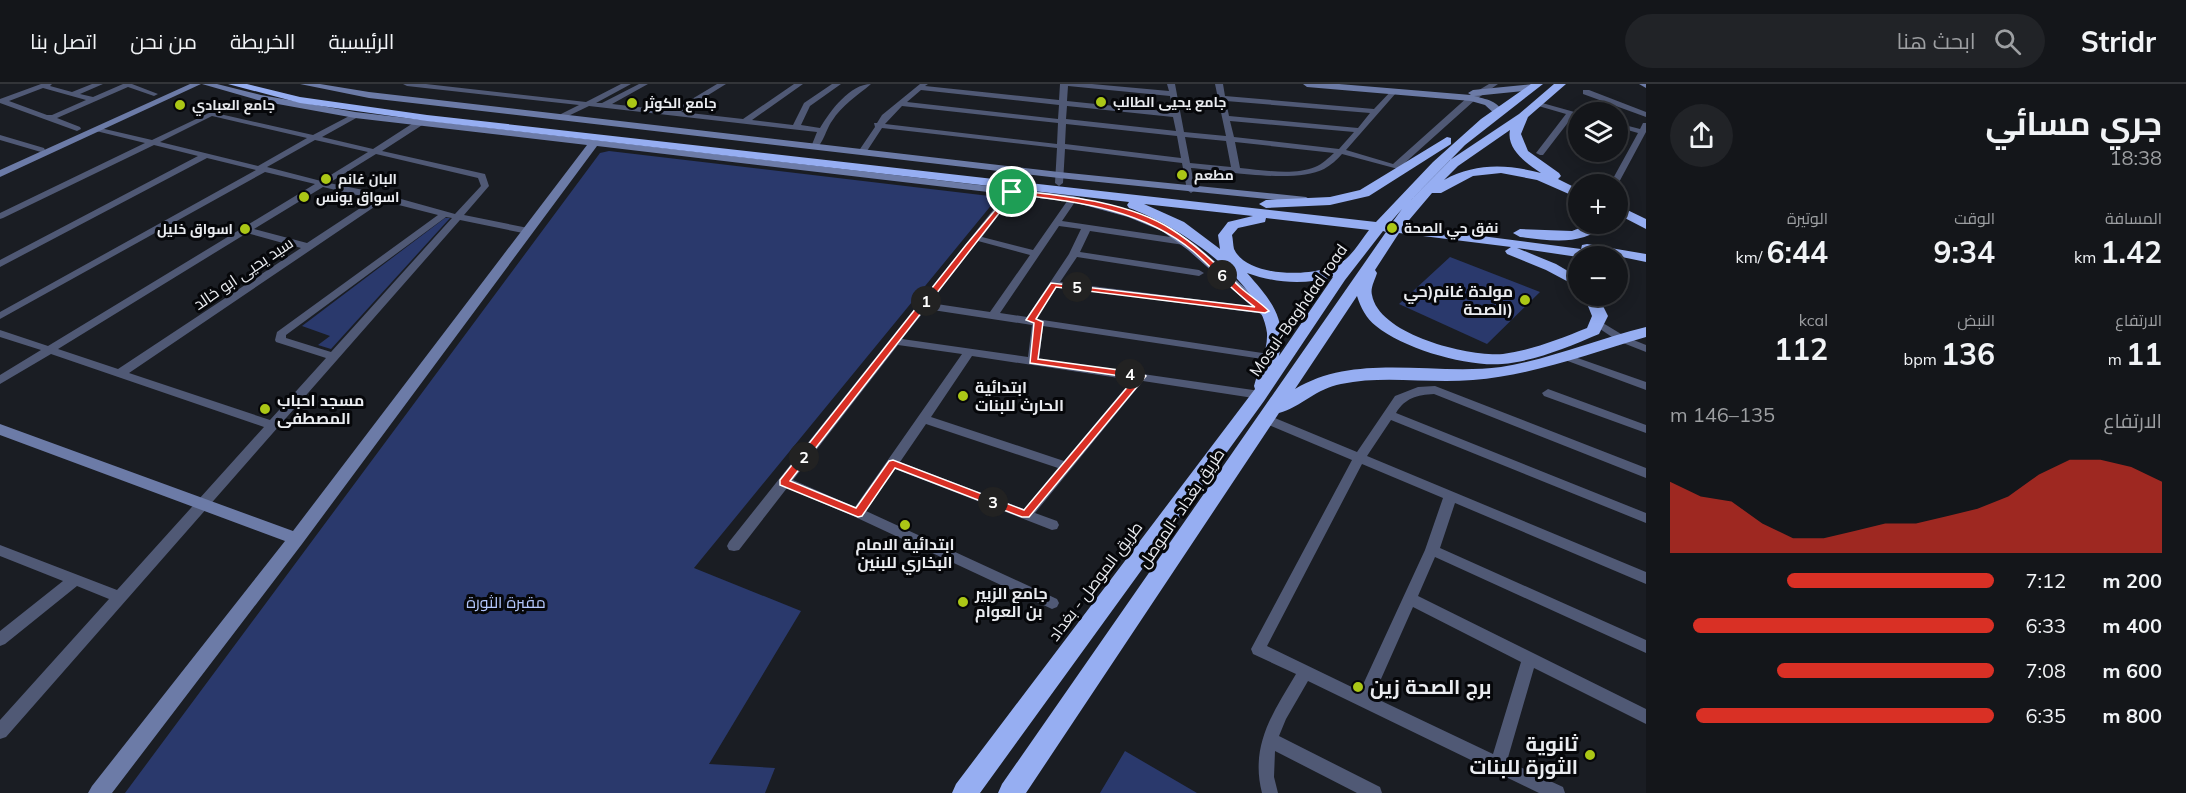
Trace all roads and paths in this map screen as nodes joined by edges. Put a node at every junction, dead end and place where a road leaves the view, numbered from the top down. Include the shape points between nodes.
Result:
1 (99, 84) edge
2 (184, 84) edge
3 (197, 84) edge
4 (206, 84) edge
5 (270, 84) edge
6 (304, 84) edge
7 (627, 84) edge
8 (644, 84) edge
9 (722, 84) edge
10 (799, 84) edge
11 (837, 84) edge
12 (867, 84) edge
13 (1064, 84) edge
14 (1070, 84) edge
15 (1172, 84) edge
16 (1219, 84) edge
17 (1307, 84) edge
18 (1363, 84) edge
19 (1494, 84) edge
20 (1561, 84) edge
21 (45, 85) edge
22 (128, 85) edge
23 (414, 85) edge
24 (922, 86) edge
25 (1535, 86) edge
26 (232, 87) edge
27 (0, 90) edge
28 (1393, 91) junction
29 (1586, 92) dead end
30 (23, 93) junction
31 (73, 94) junction
32 (154, 94) dead end
33 (1173, 94) junction
34 (1475, 96) junction
35 (1222, 98) junction
36 (401, 99) junction
37 (94, 100) junction
38 (349, 100) junction
39 (1, 101) edge
40 (1063, 103) junction
41 (1538, 103) junction
42 (590, 104) junction
43 (900, 104) junction
44 (605, 105) junction
45 (337, 106) junction
46 (1375, 111) junction
47 (1568, 112) edge
48 (674, 113) junction
49 (355, 115) junction
50 (1177, 115) junction
51 (1646, 115) edge
52 (564, 116) junction
53 (1493, 116) junction
54 (1524, 116) junction
55 (49, 118) junction
56 (1226, 118) junction
57 (423, 120) junction
58 (745, 121) junction
59 (1062, 121) junction
60 (1568, 122) edge
61 (877, 125) junction
62 (796, 127) junction
63 (1628, 127) edge
64 (77, 129) dead end
65 (99, 129) junction
66 (1358, 129) junction
67 (1644, 129) edge
68 (821, 130) junction
69 (1181, 134) junction
70 (0, 137) edge
71 (313, 137) junction
72 (605, 137) junction
73 (1230, 139) junction
74 (153, 142) junction
75 (1061, 146) junction
76 (815, 147) junction
77 (41, 150) junction
78 (377, 150) junction
79 (1339, 151) junction
80 (862, 152) junction
81 (1540, 153) dead end
82 (206, 155) junction
83 (1186, 163) junction
84 (0, 168) edge
85 (262, 168) junction
86 (1236, 170) junction
87 (0, 174) edge
88 (1619, 174) edge
89 (1059, 179) junction
90 (323, 183) junction
91 (1568, 183) edge
92 (1014, 188) junction
93 (1568, 188) edge
94 (1191, 190) junction
95 (1074, 195) junction
96 (1424, 197) junction
97 (384, 198) junction
98 (1330, 201) junction
99 (1241, 203) junction
100 (1401, 210) junction
101 (452, 215) junction
102 (1628, 215) edge
103 (0, 216) edge
104 (1326, 221) junction
105 (1058, 223) junction
106 (1646, 225) edge
107 (1087, 227) junction
108 (1446, 227) junction
109 (246, 230) junction
110 (528, 231) junction
111 (1416, 231) junction
112 (1568, 234) edge
113 (976, 238) junction
114 (1184, 242) junction
115 (310, 247) junction
116 (1374, 249) junction
117 (1568, 252) edge
118 (1074, 254) junction
119 (1036, 255) junction
120 (1646, 258) edge
121 (1352, 261) junction
122 (1628, 262) edge
123 (0, 264) edge
124 (1646, 265) edge
125 (1199, 273) dead end
126 (1568, 277) edge
127 (1054, 285) junction
128 (923, 305) junction
129 (1595, 306) edge
130 (1268, 313) junction
131 (994, 314) junction
132 (0, 316) edge
133 (1034, 321) junction
134 (1598, 323) junction
135 (1646, 332) edge
136 (0, 333) edge
137 (1622, 339) junction
138 (894, 342) junction
139 (1646, 349) edge
140 (48, 351) junction
141 (969, 353) junction
142 (333, 356) junction
143 (1269, 357) junction
144 (1569, 358) junction
145 (1033, 361) junction
146 (119, 374) junction
147 (1141, 376) junction
148 (0, 380) edge
149 (1646, 386) edge
150 (1548, 393) dead end
151 (1266, 408) junction
152 (1390, 415) junction
153 (924, 418) junction
154 (271, 425) junction
155 (0, 429) edge
156 (1646, 429) edge
157 (1360, 457) junction
158 (893, 464) junction
159 (1067, 466) junction
160 (1646, 473) edge
161 (784, 482) junction
162 (1451, 495) junction
163 (201, 505) junction
164 (858, 513) junction
165 (1026, 514) junction
166 (1646, 518) edge
167 (1052, 525) dead end
168 (296, 539) junction
169 (734, 546) dead end
170 (0, 550) edge
171 (1432, 550) junction
172 (1645, 574) edge
173 (74, 580) junction
174 (120, 597) junction
175 (1410, 599) junction
176 (1052, 603) dead end
177 (0, 640) edge
178 (1646, 647) edge
179 (1529, 659) junction
180 (1306, 671) junction
181 (1364, 699) junction
182 (1646, 717) edge
183 (0, 732) edge
184 (1269, 739) junction
185 (1498, 764) junction
186 (99, 793) edge
187 (965, 793) edge
188 (1011, 793) edge
189 (1270, 793) edge
190 (1374, 793) edge
191 (1557, 793) edge

1 - 31 street
2 - 77 main road
3 - 65 main road
4 - 26 main road
5 - 38 highway
6 - 36 main road
7 - 42 street
8 - 44 street
9 - 48 street
10 - 58 street
11 - 62 street via 807,105
12 - 68 street via 835,108
13 - 40 street
14 - 33 street
15 - 33 street
16 - 35 street
17 - 28 main road
18 - 34 main road
19 - 34 street
20 - 41 highway, Mosul-Baghdad road
21 - 30 street
21 - 31 street
22 - 32 street
22 - 37 street
23 - 36 street
23 - 42 street
24 - 40 street
24 - 43 street
25 - 34 main road
25 - 53 highway
26 - 45 highway
26 - 49 main road
27 - 30 street
28 - 34 main road
28 - 46 street
29 - 51 street
30 - 39 street
31 - 37 street
33 - 50 street
34 - 53 main road via 1492,105
34 - 79 street via 1395,167
35 - 46 street
35 - 56 street
36 - 52 main road
37 - 55 street
38 - 45 highway
38 - 72 highway
39 - 55 street
40 - 50 street
40 - 59 street
41 - 47 street
41 - 54 highway, Mosul-Baghdad road
42 - 44 street
42 - 52 street
43 - 59 street
43 - 61 street
44 - 48 street
45 - 57 highway
46 - 66 street
48 - 58 street
49 - 57 main road
49 - 71 street
50 - 69 street
52 - 76 main road
53 - 98 highway via 1468,127 1373,189
53 - 100 highway via 1440,160
54 - 91 highway via 1515,133 1521,150
54 - 96 highway, Mosul-Baghdad road via 1454,163
55 - 64 street
56 - 66 street
56 - 73 street
57 - 72 highway
57 - 78 street
58 - 62 street
59 - 69 street
59 - 75 street
60 - 81 street
61 - 75 street
61 - 80 street
62 - 68 street
63 - 67 street
65 - 74 street
65 - 87 main road
66 - 79 street
67 - 88 street
68 - 76 street
69 - 73 street
69 - 83 street
70 - 77 street
71 - 74 street via 211,114
71 - 78 street
71 - 85 street
72 - 89 highway
72 - 92 highway
72 - 110 main road
73 - 79 street
73 - 86 street
74 - 82 street
74 - 103 street
75 - 83 street
75 - 89 street
76 - 80 main road
77 - 84 main road
78 - 90 street
78 - 101 street via 482,176 485,186
79 - 86 street via 1313,170
80 - 89 main road
82 - 85 street
82 - 123 street
83 - 86 street
83 - 94 street
85 - 90 street
85 - 132 street
89 - 94 main road
89 - 99 highway
90 - 97 street
90 - 109 street
92 - 95 highway
92 - 113 street
93 - 96 highway via 1532,175 1488,170 1465,175
94 - 98 main road
95 - 104 highway
95 - 105 street
95 - 114 main road via 1131,213
95 - 130 highway via 1143,208 1184,229 1234,270
96 - 100 highway, Mosul-Baghdad road
97 - 101 street
97 - 115 street, سيد يحيى ابو خالد
98 - 99 highway
99 - 108 highway
100 - 116 highway, Mosul-Baghdad road
101 - 110 street
101 - 142 street
101 - 142 street via 281,334 280,339
102 - 106 highway
104 - 111 highway
104 - 121 highway via 1241,221 1228,229 1225,242 1238,262 1281,278 1328,274
105 - 107 street
105 - 119 street
107 - 114 street
107 - 118 street
108 - 112 highway
108 - 120 highway
109 - 115 street
109 - 140 street
110 - 168 main road
111 - 117 highway
111 - 126 highway via 1503,248
113 - 119 street
113 - 128 street
114 - 130 main road
115 - 146 street, سيد يحيى ابو خالد
116 - 121 highway, Mosul-Baghdad road
116 - 134 highway via 1364,294 1368,306 1392,329 1417,344 1476,359 1499,359 1553,349 1593,332
116 - 151 highway, طريق بغداد -الموصل
118 - 125 street
118 - 127 street
119 - 131 street
121 - 151 highway, Mosul-Baghdad road
122 - 124 highway
127 - 130 street
127 - 133 street
128 - 131 street
128 - 138 street
129 - 134 highway
130 - 143 highway via 1275,337
131 - 133 street
133 - 143 street
133 - 145 street
134 - 137 street
135 - 137 highway
136 - 140 street
137 - 139 street
137 - 144 highway
138 - 141 street
138 - 161 street
140 - 146 street
140 - 148 street
141 - 145 street
141 - 153 street
142 - 154 street
143 - 151 highway
144 - 149 street
144 - 151 highway via 1499,372 1337,377
145 - 147 street
146 - 154 street
147 - 151 street
147 - 159 street
150 - 156 street
151 - 157 street
151 - 187 highway, طريق الموصل - بغداد
151 - 188 highway, طريق بغداد -الموصل
152 - 157 street
152 - 160 street via 1399,399 1418,391 1435,390
152 - 166 street
153 - 158 street
153 - 159 street
154 - 163 street
155 - 163 main road
157 - 162 street
157 - 180 street via 1258,649
158 - 164 street
158 - 165 street
159 - 165 street
161 - 164 street
161 - 169 street
162 - 171 street
162 - 172 street
163 - 168 main road
163 - 174 street
164 - 176 street
165 - 167 street
168 - 186 main road
170 - 173 street
171 - 175 street
171 - 178 street
173 - 174 street
173 - 177 street
174 - 183 street
175 - 179 street
175 - 181 street
179 - 182 street
179 - 185 street
180 - 181 street
180 - 184 street
181 - 185 street
184 - 189 street via 1263,765
184 - 190 street
185 - 191 street

